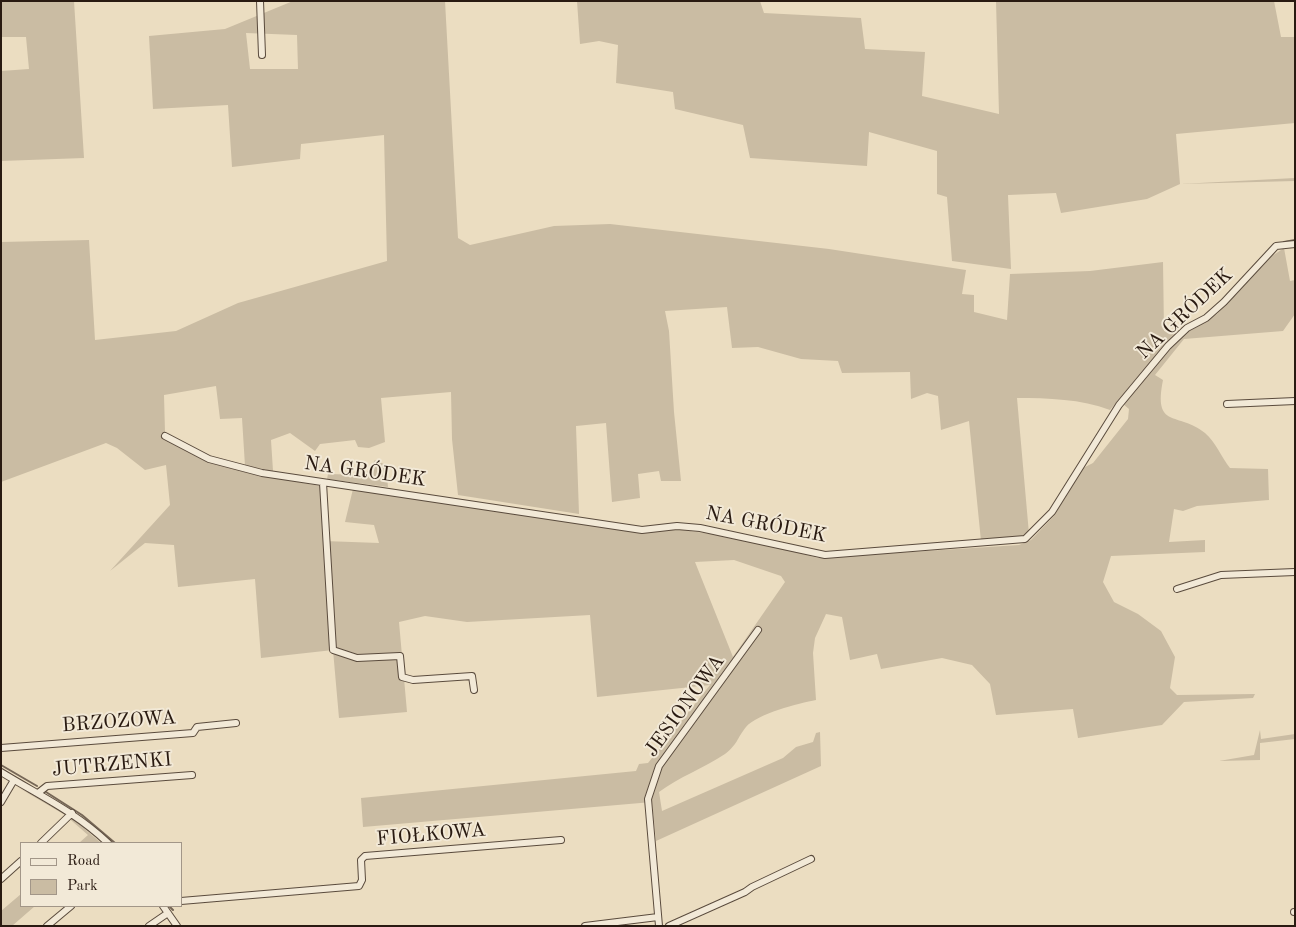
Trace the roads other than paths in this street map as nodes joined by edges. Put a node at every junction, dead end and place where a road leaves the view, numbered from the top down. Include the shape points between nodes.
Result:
1 (260, 1) edge
2 (262, 56) dead end
3 (1295, 244) edge
4 (1295, 401) edge
5 (1227, 404) dead end
6 (165, 436) dead end
7 (323, 483) junction
8 (1295, 572) edge
9 (1177, 589) dead end
10 (758, 630) dead end
11 (474, 690) dead end
12 (236, 723) dead end
13 (1, 748) edge
14 (1, 772) edge
15 (192, 775) dead end
16 (14, 780) junction
17 (38, 793) junction
18 (1, 802) edge
19 (72, 813) junction
20 (561, 840) dead end
21 (41, 842) edge
22 (107, 842) edge
23 (811, 859) dead end
24 (20, 862) edge
25 (1, 879) edge
26 (182, 901) edge
27 (70, 907) edge
28 (164, 907) edge
29 (168, 913) junction
30 (658, 917) junction
31 (47, 926) edge
32 (149, 926) edge
33 (177, 926) edge
34 (584, 926) edge
35 (659, 926) edge
36 (669, 926) edge

1 - 2 street
3 - 7 street, NA GRÓDEK via 1276,246 1224,302 1168,346 1119,404 1052,512 1025,539 825,555 700,528 677,526 642,530
4 - 5 street
6 - 7 street, NA GRÓDEK via 209,459 235,467
7 - 11 street via 333,650 357,658 400,656 402,677 413,680 472,676
8 - 9 street via 1221,575
10 - 30 street, JESIONOWA via 659,766 648,799
12 - 13 street, BRZOZOWA via 197,727 194,733
14 - 16 street
15 - 17 street, JUTRZENKI via 47,786
16 - 17 street
16 - 18 street
17 - 19 street
19 - 21 street
19 - 22 street
20 - 26 street, FIOŁKOWA via 365,856 361,860 362,880 359,886
23 - 36 street
24 - 25 street
27 - 31 street
28 - 29 street
29 - 32 street
29 - 33 street
30 - 34 street
30 - 35 street, JESIONOWA

